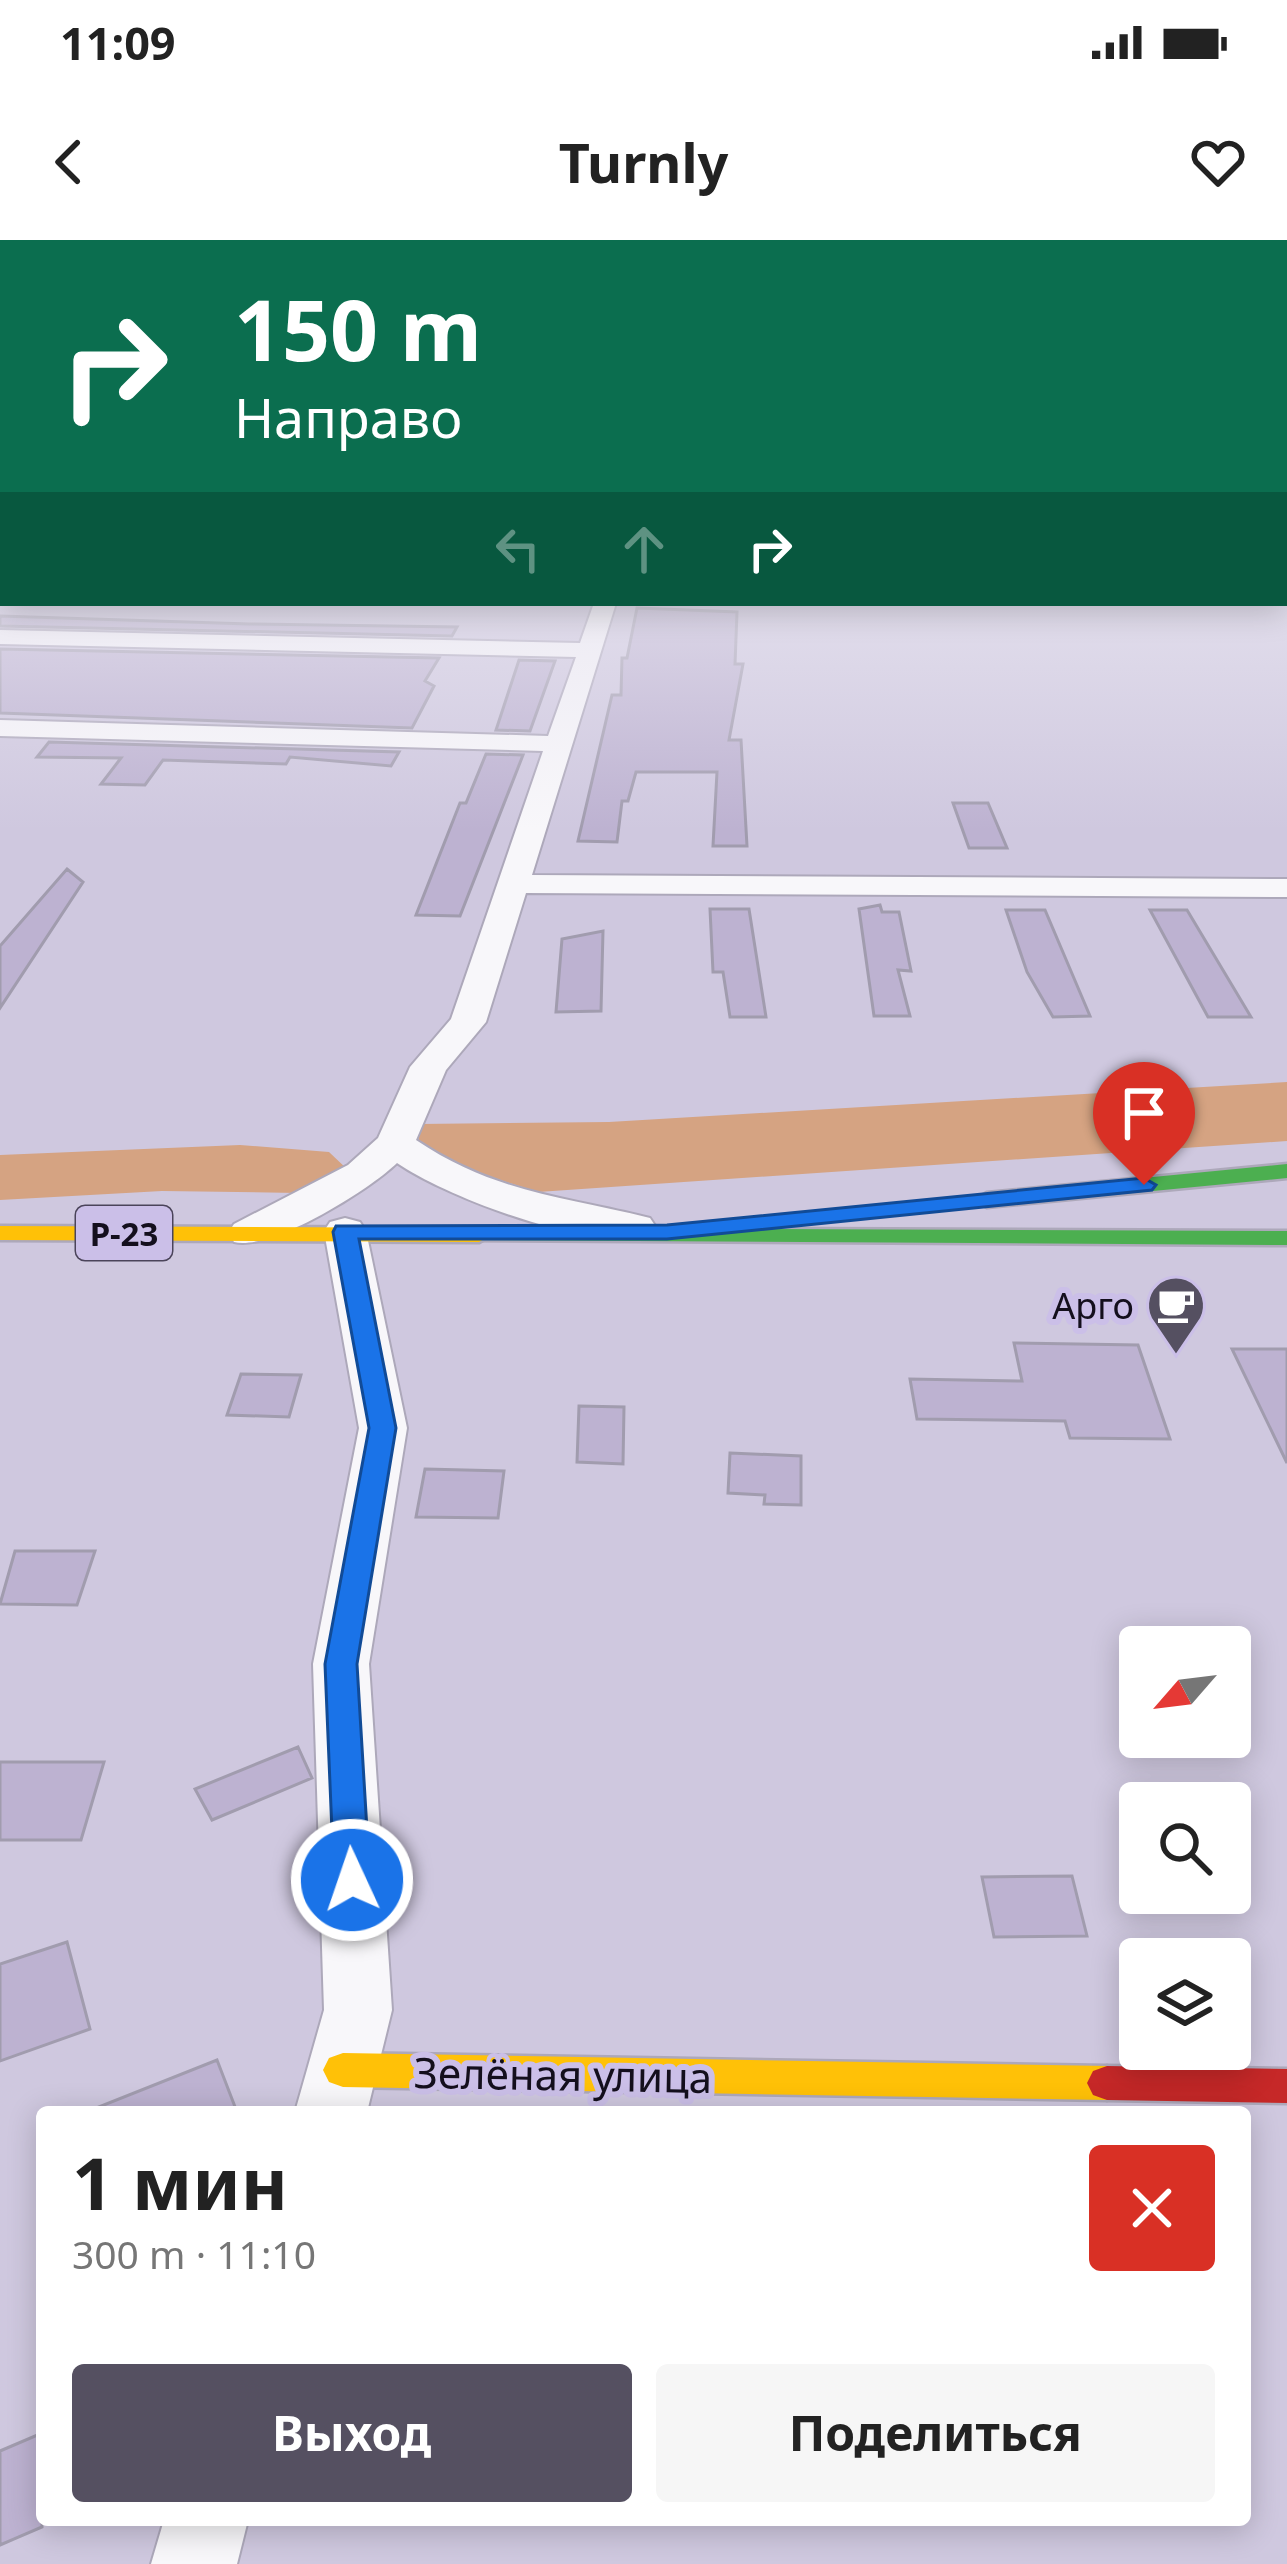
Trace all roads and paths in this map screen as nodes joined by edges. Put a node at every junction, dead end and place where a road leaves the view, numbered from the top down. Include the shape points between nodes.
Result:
1 (602, 613) edge
2 (0, 637) edge
3 (592, 650) junction
4 (0, 728) edge
5 (560, 744) junction
6 (511, 884) junction
7 (1287, 888) edge
8 (395, 1143) junction
9 (1287, 1171) edge
10 (953, 1204) dead end
11 (905, 1208) dead end
12 (249, 1232) junction
13 (345, 1232) junction
14 (667, 1232) junction
15 (0, 1233) edge
16 (1287, 1238) edge
17 (1287, 2086) edge
18 (337, 2091) edge
19 (204, 2526) edge
20 (194, 2564) edge

1 - 3 street
2 - 3 street
3 - 5 street
4 - 5 street
5 - 6 street
6 - 7 street
6 - 8 street via 468,1022 429,1067
8 - 12 street via 362,1174
8 - 14 street via 440,1177 484,1196
9 - 10 main road
11 - 14 main road, Р-23
12 - 13 main road, Р-23
12 - 15 main road, Р-23
13 - 14 main road, Р-23
13 - 18 street, Зелёная улица via 382,1428 341,1664 358,2010
14 - 16 main road
17 - 18 main road, Зелёная улица
19 - 20 street

